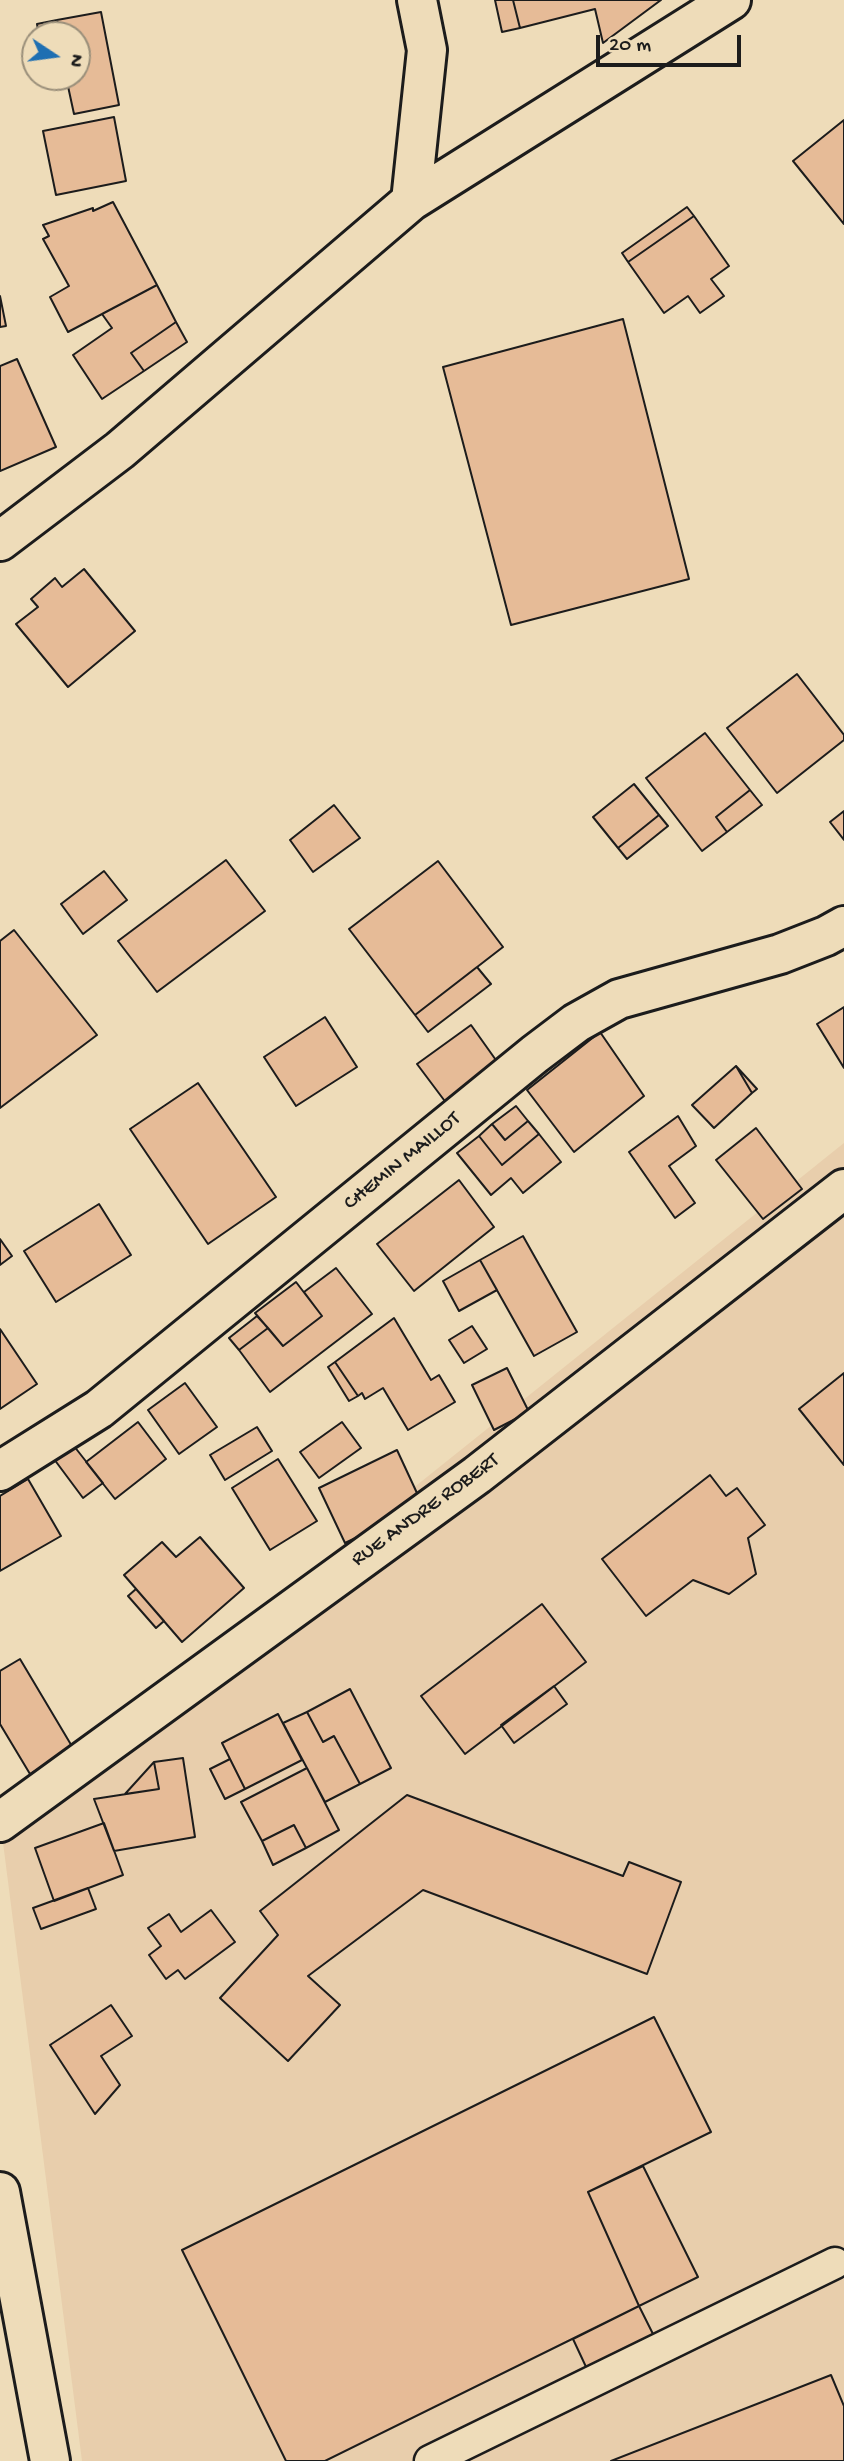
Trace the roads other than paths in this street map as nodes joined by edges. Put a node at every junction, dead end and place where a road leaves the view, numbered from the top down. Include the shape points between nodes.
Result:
1 (416, 0) edge
2 (731, 0) edge
3 (411, 201) junction
4 (0, 541) edge
5 (844, 926) edge
6 (844, 1189) edge
7 (0, 1472) edge
8 (0, 1822) edge
9 (0, 2192) edge
10 (835, 2263) dead end
11 (50, 2461) edge
12 (430, 2461) edge

1 - 3 street via 427,51
2 - 3 street
3 - 4 street via 120,450
5 - 7 street, CHEMIN MAILLOT via 780,954 619,999 576,1023 99,1409
6 - 8 street, RUE ANDRE ROBERT via 477,1475
9 - 11 street
10 - 12 lane

